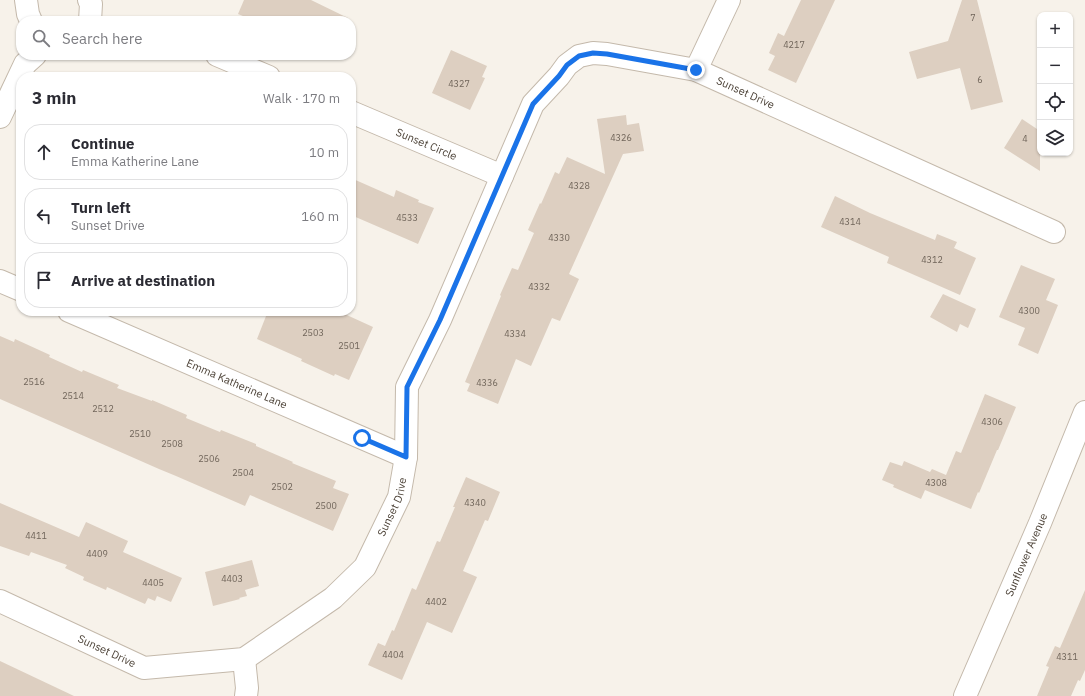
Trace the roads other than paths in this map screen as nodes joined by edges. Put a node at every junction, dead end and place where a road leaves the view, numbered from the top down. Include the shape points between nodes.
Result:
1 (26, 0) edge
2 (89, 0) edge
3 (729, 0) edge
4 (29, 16) edge
5 (90, 16) edge
6 (29, 60) edge
7 (229, 60) edge
8 (696, 70) junction
9 (21, 72) edge
10 (257, 72) edge
11 (16, 83) edge
12 (356, 114) edge
13 (0, 117) edge
14 (502, 176) junction
15 (1054, 232) dead end
16 (0, 281) edge
17 (16, 288) edge
18 (81, 316) edge
19 (1085, 412) edge
20 (406, 457) junction
21 (0, 601) edge
22 (244, 659) junction
23 (246, 696) edge
24 (965, 696) edge

1 - 4 street
2 - 5 street
3 - 8 street
6 - 9 street
7 - 10 street
8 - 14 street, Sunset Drive via 607,54 579,56 567,65 533,104
8 - 15 street, Sunset Drive
11 - 13 street
12 - 14 street, Sunset Circle
14 - 20 street, Sunset Drive via 440,320 407,387
16 - 17 street
18 - 20 street, Emma Katherine Lane
19 - 24 street, Sunflower Avenue
20 - 22 street, Sunset Drive via 399,497 365,567 332,598
21 - 22 street, Sunset Drive via 144,668
22 - 23 street

